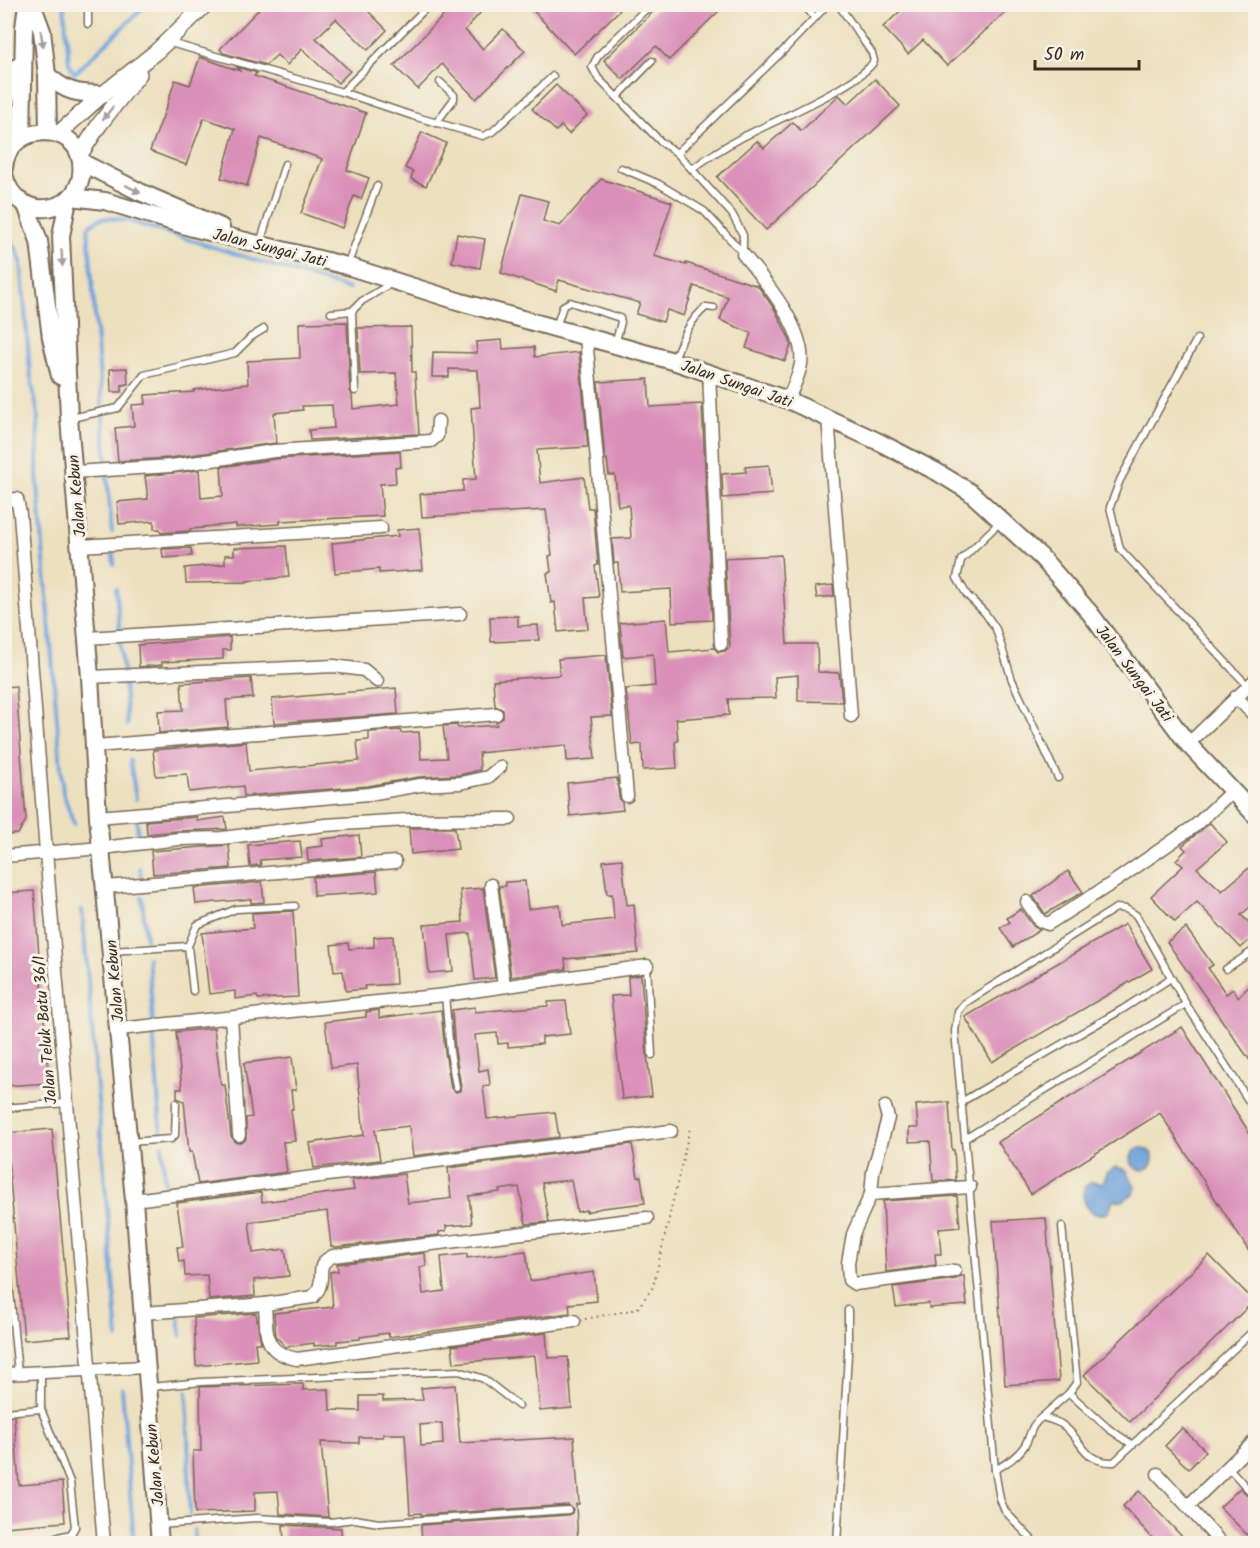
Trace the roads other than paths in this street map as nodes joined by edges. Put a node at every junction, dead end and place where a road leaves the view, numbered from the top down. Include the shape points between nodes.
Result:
1 (27, 4) edge
2 (32, 4) edge
3 (88, 4) edge
4 (206, 4) edge
5 (430, 4) edge
6 (651, 4) edge
7 (802, 4) edge
8 (828, 4) edge
9 (838, 4) edge
10 (815, 18) junction
11 (88, 24) dead end
12 (24, 28) junction
13 (162, 46) junction
14 (652, 61) dead end
15 (47, 75) junction
16 (553, 76) dead end
17 (440, 82) dead end
18 (342, 92) junction
19 (103, 94) junction
20 (617, 97) junction
21 (4, 106) edge
22 (436, 123) junction
23 (53, 133) junction
24 (22, 137) junction
25 (677, 153) junction
26 (6, 158) edge
27 (80, 159) junction
28 (285, 164) dead end
29 (621, 168) dead end
30 (692, 169) junction
31 (4, 174) edge
32 (377, 186) dead end
33 (8, 189) edge
34 (70, 199) junction
35 (26, 205) junction
36 (254, 242) junction
37 (743, 254) junction
38 (347, 266) junction
39 (395, 281) junction
40 (714, 308) dead end
41 (352, 311) junction
42 (331, 313) dead end
43 (556, 327) junction
44 (264, 329) dead end
45 (586, 337) junction
46 (1197, 339) dead end
47 (615, 346) junction
48 (673, 362) junction
49 (709, 373) junction
50 (355, 391) dead end
51 (788, 400) junction
52 (828, 417) junction
53 (69, 418) junction
54 (438, 421) dead end
55 (74, 472) junction
56 (4, 500) edge
57 (1002, 520) junction
58 (381, 528) dead end
59 (80, 546) junction
60 (460, 614) dead end
61 (87, 638) junction
62 (721, 644) dead end
63 (90, 676) junction
64 (377, 681) dead end
65 (1252, 682) edge
66 (1236, 697) junction
67 (496, 714) dead end
68 (851, 716) dead end
69 (1256, 717) edge
70 (1188, 744) junction
71 (95, 746) junction
72 (500, 767) dead end
73 (1058, 778) dead end
74 (1231, 792) junction
75 (627, 796) dead end
76 (1256, 816) edge
77 (98, 817) junction
78 (510, 819) dead end
79 (102, 848) junction
80 (46, 852) junction
81 (4, 856) edge
82 (395, 862) dead end
83 (491, 885) dead end
84 (106, 887) junction
85 (1028, 902) dead end
86 (295, 906) dead end
87 (188, 946) junction
88 (1256, 949) edge
89 (111, 951) junction
90 (647, 966) joint
91 (1226, 969) dead end
92 (1171, 978) junction
93 (504, 986) junction
94 (193, 992) dead end
95 (446, 995) junction
96 (1186, 1004) junction
97 (231, 1018) junction
98 (118, 1029) junction
99 (652, 1055) dead end
100 (456, 1087) dead end
101 (962, 1102) junction
102 (67, 1103) junction
103 (176, 1103) dead end
104 (885, 1107) dead end
105 (4, 1108) edge
106 (1256, 1112) edge
107 (671, 1131) dead end
108 (239, 1135) dead end
109 (966, 1138) junction
110 (129, 1142) junction
111 (970, 1187) junction
112 (871, 1194) junction
113 (134, 1200) junction
114 (646, 1218) dead end
115 (1062, 1226) dead end
116 (4, 1230) edge
117 (955, 1271) dead end
118 (266, 1304) junction
119 (848, 1310) dead end
120 (143, 1313) junction
121 (574, 1321) road end
122 (1256, 1328) edge
123 (146, 1367) junction
124 (90, 1370) junction
125 (41, 1372) junction
126 (4, 1374) edge
127 (18, 1374) junction
128 (147, 1387) junction
129 (1069, 1393) junction
130 (519, 1406) dead end
131 (41, 1409) junction
132 (4, 1412) edge
133 (1042, 1417) junction
134 (1256, 1440) edge
135 (1132, 1445) junction
136 (1228, 1467) junction
137 (995, 1470) junction
138 (1158, 1474) dead end
139 (1256, 1498) edge
140 (1188, 1506) junction
141 (568, 1510) dead end
142 (159, 1525) junction
143 (46, 1542) edge
144 (4, 1543) edge
145 (104, 1544) edge
146 (160, 1544) edge
147 (837, 1544) edge
148 (1036, 1544) edge
149 (1222, 1544) edge

1 - 12 main road
2 -> 15 main road via 42,32
3 - 11 lane
4 - 13 street
5 - 18 lane
6 - 20 lane via 598,56 592,67
7 - 10 lane
8 - 10 lane
9 - 30 lane via 872,53 871,67
10 - 25 lane
12 - 21 main road via 16,75
12 - 24 main road
13 - 18 lane
13 - 19 street
13 -> 27 street via 99,125
14 - 20 lane
15 - 19 main road via 69,91
15 - 23 main road
16 - 22 lane via 483,136
17 - 22 lane via 454,99
18 - 22 lane
19 - 23 street
20 - 25 lane
23 - 24 main road
23 - 27 main road via 74,147
24 - 26 main road
25 - 30 lane
27 - 34 main road, Jalan Kebun via 81,180
27 -> 36 main road via 140,192
28 - 36 lane
29 - 37 lane via 659,184 704,211
30 - 37 lane via 739,224
31 - 33 main road
32 - 38 lane
33 - 35 main road
34 - 35 main road via 55,207 40,209
34 - 36 main road, Jalan Sungai Jati via 105,201
34 -> 53 main road, Jalan Kebun via 62,236
35 - 53 main road, Jalan Kebun via 39,241 51,338
36 - 38 main road, Jalan Sungai Jati
37 - 51 street via 769,288 801,348 801,365
38 - 39 main road, Jalan Sungai Jati
39 - 41 lane
39 - 43 main road, Jalan Sungai Jati
40 - 48 lane via 706,307 695,316
41 - 42 lane
41 - 50 lane
43 - 45 main road, Jalan Sungai Jati
43 - 47 lane via 563,306 570,302 615,315 621,322
44 - 53 lane via 235,353 144,375 118,408
45 - 47 main road, Jalan Sungai Jati
45 - 75 street
46 - 65 lane via 1119,480 1110,507 1120,549
47 - 48 main road, Jalan Sungai Jati
48 - 49 main road, Jalan Sungai Jati
49 - 51 main road, Jalan Sungai Jati
49 - 62 street
51 - 52 main road, Jalan Sungai Jati
52 - 57 main road, Jalan Sungai Jati via 937,472 970,492
52 - 68 street
53 - 55 main road, Jalan Kebun
54 - 55 street via 437,436 431,441 273,451 171,466
55 - 59 main road, Jalan Kebun
56 - 80 street, Jalan Teluk Batu 36/1 via 17,499 21,514
57 - 70 main road, Jalan Sungai Jati via 1090,613
57 - 73 lane via 961,560 957,578 996,629 1012,680
58 - 59 street
59 - 61 main road, Jalan Kebun
60 - 61 street
61 - 63 main road, Jalan Kebun
63 - 64 street via 334,666 364,670
63 - 71 main road, Jalan Kebun
65 - 66 street
66 - 69 street
66 - 70 street
67 - 71 street
70 - 74 main road, Jalan Sungai Jati
71 - 77 main road, Jalan Kebun
72 - 77 street via 488,777 460,783 420,785 369,795
74 - 76 main road, Jalan Sungai Jati
74 - 85 street via 1196,825 1048,924 1040,921
77 - 79 main road, Jalan Kebun
78 - 79 street via 325,825
79 - 80 street
79 - 84 main road, Jalan Kebun
80 - 81 street
80 - 102 street, Jalan Teluk Batu 36/1
82 - 84 street
83 - 93 street
84 - 89 main road, Jalan Kebun
86 - 87 lane via 236,909 196,925
87 - 89 lane
87 - 94 lane
88 - 91 lane
89 - 98 main road, Jalan Kebun
90 - 93 street
90 - 99 lane
92 - 96 lane
92 - 101 lane
92 - 101 lane via 1136,915 1116,908 965,1003 958,1012 955,1031
93 - 95 street
95 - 97 street
95 - 100 lane
96 - 106 lane
96 - 109 lane
97 - 98 street
97 - 108 street
98 - 110 main road, Jalan Kebun
101 - 109 lane
102 - 105 lane
102 - 124 street, Jalan Teluk Batu 36/1
103 - 110 lane via 175,1135 171,1139
104 - 112 street via 888,1118
107 - 113 street
109 - 111 lane
110 - 113 main road, Jalan Kebun
111 - 112 street
111 - 137 lane
112 - 117 street via 853,1234 849,1280 855,1284
113 - 120 main road, Jalan Kebun
114 - 118 street via 333,1256 321,1267 320,1288 313,1297
115 - 129 lane via 1077,1382
116 - 127 lane
118 - 120 street
118 - 121 street via 271,1347 281,1356 297,1359
119 - 147 lane
120 - 123 main road, Jalan Kebun
122 - 135 lane
123 - 124 street
123 - 128 main road, Jalan Kebun
124 - 125 street
124 - 145 street, Jalan Teluk Batu 36/1
125 - 127 street
125 - 131 lane
126 - 127 street
128 - 130 lane via 459,1371 484,1379
128 - 142 main road, Jalan Kebun
129 - 133 lane
129 - 135 lane
131 - 132 lane
131 - 143 lane via 70,1482 75,1527 70,1534
133 - 135 lane via 1061,1424 1101,1462 1114,1462
133 - 137 lane via 1033,1424 1025,1445
134 - 136 street
136 - 139 lane
136 - 140 street
137 - 148 lane via 1005,1511
138 - 140 street
140 - 149 street
141 - 142 lane via 379,1523 256,1518
142 - 146 main road, Jalan Kebun
143 - 144 lane

